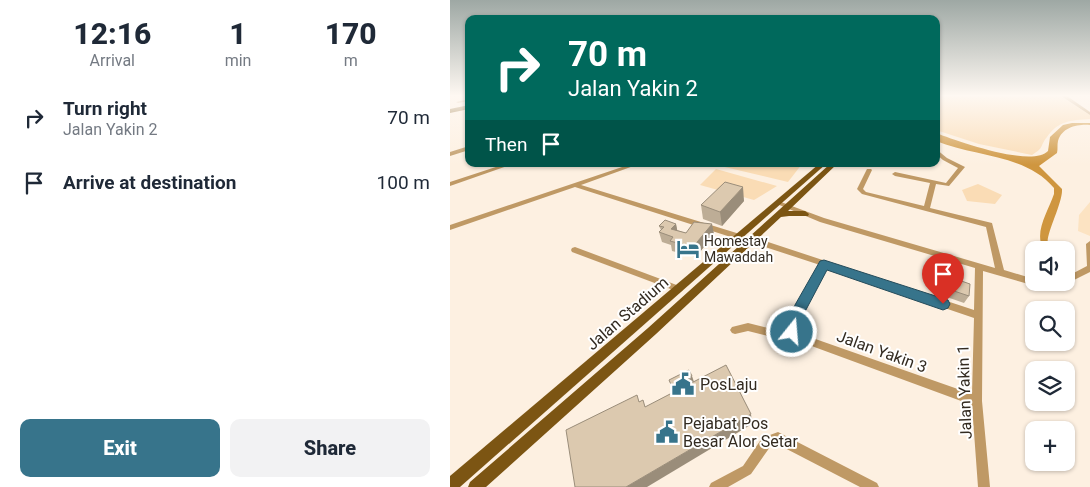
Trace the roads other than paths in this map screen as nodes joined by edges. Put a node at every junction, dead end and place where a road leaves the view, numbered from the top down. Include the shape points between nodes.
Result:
1 (465, 149) edge
2 (450, 154) edge
3 (940, 154) edge
4 (492, 167) edge
5 (627, 167) edge
6 (820, 167) edge
7 (831, 167) edge
8 (868, 170) dead end
9 (895, 174) dead end
10 (933, 182) junction
11 (450, 184) edge
12 (575, 185) junction
13 (796, 200) junction
14 (784, 205) junction
15 (927, 208) junction
16 (806, 214) junction
17 (779, 215) junction
18 (450, 228) edge
19 (740, 237) junction
20 (753, 240) junction
21 (1090, 244) edge
22 (575, 250) dead end
23 (1090, 263) edge
24 (824, 264) junction
25 (979, 266) junction
26 (1000, 272) junction
27 (1075, 274) edge
28 (1025, 280) edge
29 (680, 289) junction
30 (977, 315) junction
31 (735, 330) dead end
32 (792, 332) junction
33 (977, 401) junction
34 (450, 486) edge
35 (475, 487) edge
36 (715, 487) edge
37 (873, 487) edge
38 (984, 487) edge

1 - 2 street
3 - 10 street via 962,169 947,185
4 - 11 street
5 - 12 street
6 - 14 main road, Jalan Stadium
7 - 13 main road, Jalan Stadium
8 - 15 street via 860,189 862,192
9 - 10 street
10 - 15 street
12 - 18 street
12 - 19 street
13 - 14 main road, Jalan Stadium
13 - 16 main road
14 - 16 street
14 - 17 main road, Jalan Stadium
14 - 19 main road, Jalan Stadium
15 - 26 street via 989,225
16 - 17 main road
16 - 25 street
17 - 20 main road, Jalan Stadium
19 - 29 main road, Jalan Stadium
20 - 24 street
20 - 35 main road, Jalan Stadium
21 - 23 street
22 - 29 street
23 - 27 street
24 - 30 street
24 - 32 street via 792,323
25 - 26 street
25 - 30 street, Jalan Yakin 1
26 - 28 street
29 - 34 main road, Jalan Stadium
30 - 33 street, Jalan Yakin 1
31 - 32 street via 748,327 784,336
32 - 33 street, Jalan Yakin 3
33 - 38 street, Jalan Yakin 1
36 - 37 street via 747,470 766,442 778,438

